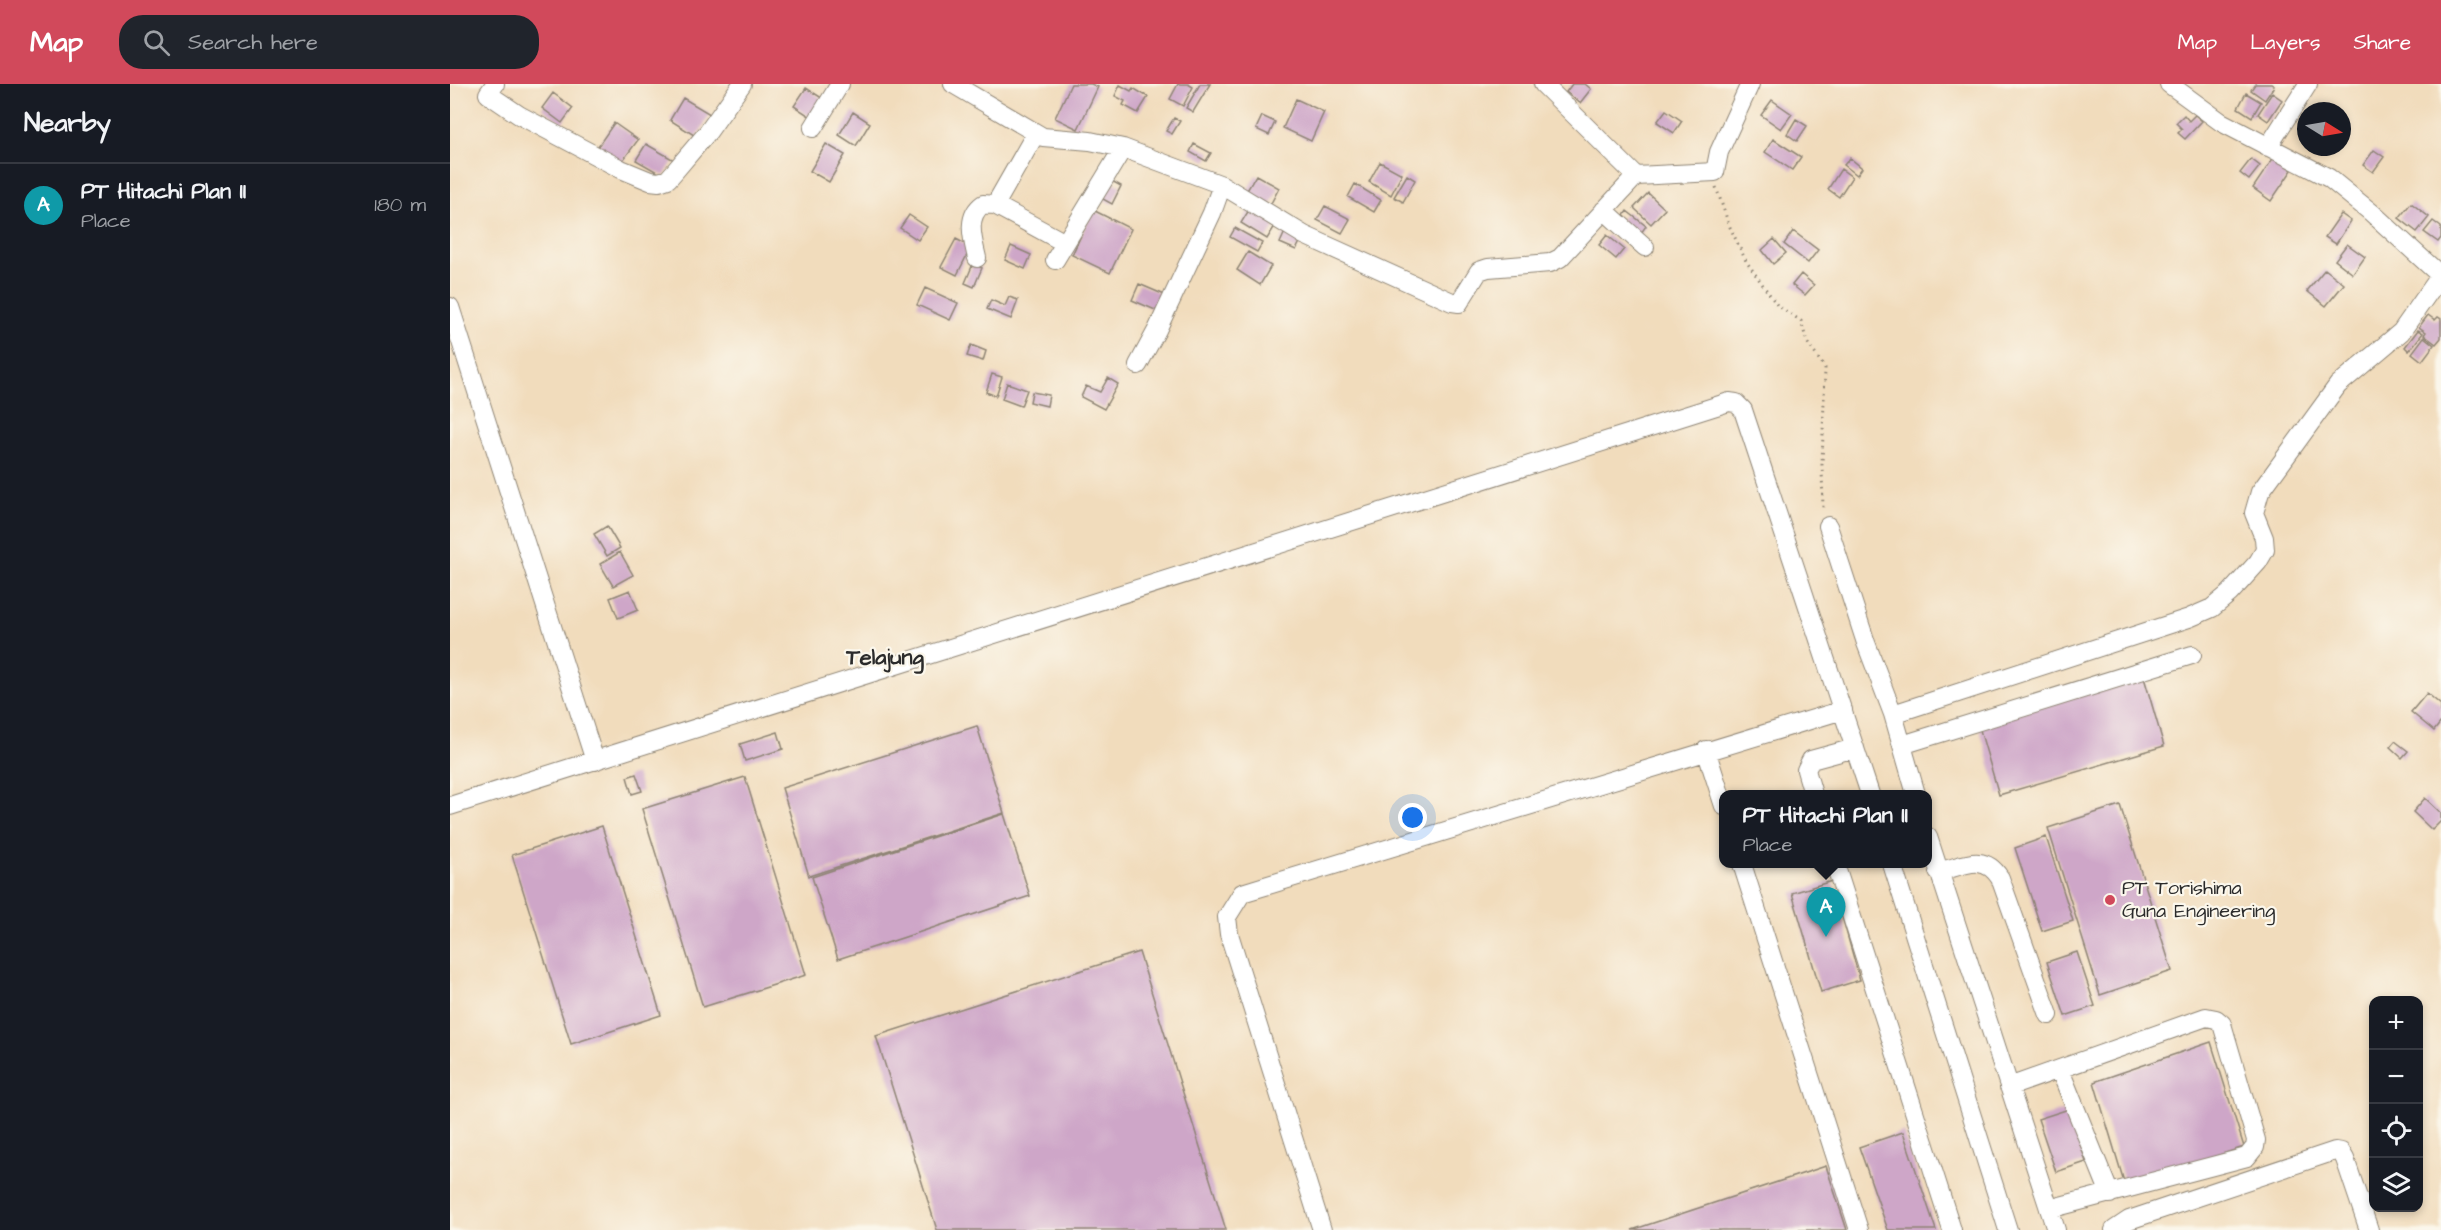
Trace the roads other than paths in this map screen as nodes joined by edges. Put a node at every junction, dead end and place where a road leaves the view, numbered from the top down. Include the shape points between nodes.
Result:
1 (495, 84) edge
2 (742, 84) edge
3 (840, 84) edge
4 (953, 84) edge
5 (1543, 84) edge
6 (1750, 84) edge
7 (2169, 84) edge
8 (2308, 84) edge
9 (813, 128) dead end
10 (1036, 133) junction
11 (2268, 147) junction
12 (1123, 148) junction
13 (1636, 176) junction
14 (1222, 185) junction
15 (995, 205) junction
16 (1604, 210) junction
17 (1065, 243) junction
18 (1645, 247) dead end
19 (977, 258) dead end
20 (1055, 260) dead end
21 (2441, 276) edge
22 (450, 307) edge
23 (1138, 365) dead end
24 (1828, 526) road end
25 (2192, 655) dead end
26 (1843, 710) junction
27 (1893, 714) junction
28 (1902, 745) junction
29 (1855, 748) junction
30 (1706, 750) junction
31 (594, 761) junction
32 (1719, 790) edge
33 (1812, 790) edge
34 (1868, 790) edge
35 (1915, 790) edge
36 (450, 807) edge
37 (1932, 851) edge
38 (1743, 868) edge
39 (1836, 868) edge
40 (1893, 868) edge
41 (1938, 872) junction
42 (2049, 1015) dead end
43 (2060, 1070) junction
44 (2009, 1087) junction
45 (2110, 1194) junction
46 (2049, 1209) junction
47 (1322, 1230) edge
48 (1859, 1230) edge
49 (1952, 1230) edge
50 (2008, 1230) edge
51 (2056, 1230) edge
52 (2114, 1230) edge
53 (2369, 1230) edge

1 - 2 street via 488,94 519,115 621,169 659,182 675,171
3 - 9 street
4 - 10 street
5 - 13 street
6 - 13 street via 1719,152 1715,172
7 - 11 street via 2221,122
8 - 11 street
10 - 12 street
10 - 15 street
11 - 21 street via 2329,178
12 - 14 street
12 - 17 street
13 - 16 street
14 - 16 street via 1304,235 1460,303 1479,272 1550,263 1560,258
14 - 23 street
15 - 17 street
15 - 19 street via 983,204 972,220
16 - 18 street
17 - 20 street
21 - 27 street via 2401,332 2338,386 2260,492 2254,513 2265,544 2262,555 2236,587 2212,608
22 - 31 street
24 - 27 street
25 - 28 street
26 - 29 street
26 - 30 street
26 - 31 street via 1743,410 1729,402
27 - 28 street
28 - 35 street
29 - 33 street via 1811,760 1806,770
29 - 34 street
30 - 32 street
30 - 47 street via 1242,893 1227,917 1229,934
31 - 36 street
37 - 41 street
38 - 48 street
39 - 49 street
40 - 50 street
41 - 42 street via 1978,862 1994,869
41 - 44 street
43 - 44 street
43 - 45 street
43 - 45 street via 2206,1017 2222,1024 2255,1147 2247,1157
44 - 46 street
45 - 46 street
46 - 51 street
52 - 53 street via 2129,1220 2335,1151 2345,1159

